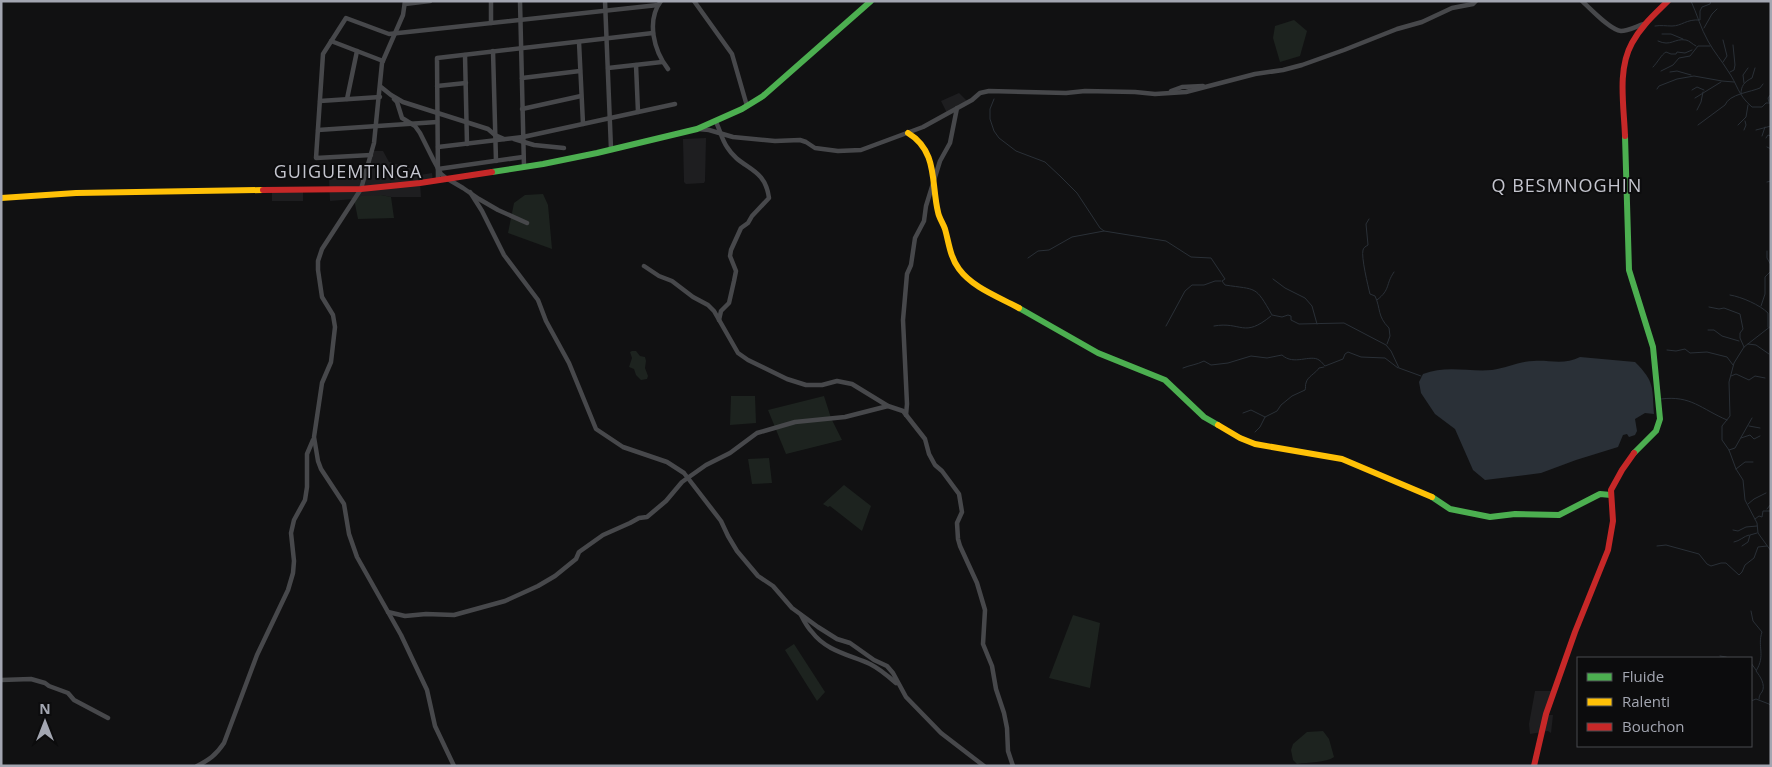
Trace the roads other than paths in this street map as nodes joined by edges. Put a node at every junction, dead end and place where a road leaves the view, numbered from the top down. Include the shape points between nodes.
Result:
1 (430, 1) edge
2 (491, 1) edge
3 (520, 1) edge
4 (605, 1) edge
5 (694, 1) edge
6 (871, 1) edge
7 (1476, 1) edge
8 (1582, 1) edge
9 (1668, 1) edge
10 (405, 2) edge
11 (660, 3) edge
12 (606, 11) junction
13 (521, 20) junction
14 (491, 23) junction
15 (1645, 24) junction
16 (395, 33) junction
17 (653, 33) junction
18 (607, 38) junction
19 (331, 42) junction
20 (579, 42) junction
21 (521, 48) junction
22 (357, 51) junction
23 (493, 52) junction
24 (465, 55) junction
25 (383, 61) junction
26 (662, 62) junction
27 (636, 65) junction
28 (608, 68) junction
29 (668, 70) dead end
30 (580, 71) junction
31 (522, 78) junction
32 (466, 83) junction
33 (437, 86) junction
34 (381, 87) junction
35 (391, 96) junction
36 (581, 96) junction
37 (380, 97) junction
38 (348, 100) junction
39 (320, 101) junction
40 (675, 104) dead end
41 (747, 106) junction
42 (957, 108) junction
43 (522, 109) junction
44 (437, 112) junction
45 (638, 112) junction
46 (610, 118) junction
47 (437, 122) junction
48 (466, 122) junction
49 (716, 122) junction
50 (409, 124) junction
51 (582, 124) junction
52 (377, 126) junction
53 (697, 129) junction
54 (318, 130) junction
55 (908, 133) junction
56 (722, 134) junction
57 (495, 138) junction
58 (523, 139) junction
59 (467, 144) junction
60 (438, 147) junction
61 (564, 148) dead end
62 (610, 150) junction
63 (371, 155) junction
64 (523, 157) junction
65 (496, 161) junction
66 (524, 167) junction
67 (438, 169) junction
68 (442, 179) junction
69 (934, 183) junction
70 (361, 189) junction
71 (470, 192) junction
72 (1, 198) edge
73 (527, 223) dead end
74 (644, 266) dead end
75 (719, 320) junction
76 (888, 406) junction
77 (906, 415) junction
78 (314, 437) junction
79 (689, 477) junction
80 (1611, 495) junction
81 (388, 612) junction
82 (800, 613) junction
83 (1, 680) edge
84 (899, 686) junction
85 (108, 718) dead end
86 (197, 766) edge
87 (454, 766) edge
88 (984, 766) edge
89 (1014, 766) edge
90 (1534, 766) edge

1 - 10 street
2 - 14 street
3 - 13 street
4 - 12 street
5 - 41 street via 732,54
6 - 41 street via 763,96
7 - 42 street via 1302,65 1186,92 989,90
8 - 15 street via 1614,29 1621,31
9 - 15 street
10 - 16 street
11 - 12 street
11 - 17 street via 654,16
12 - 13 street
12 - 18 street
13 - 14 street
13 - 21 street
14 - 16 street
15 - 80 street via 1624,61 1626,199 1631,280 1654,347 1660,419 1656,431 1622,470
16 - 19 street via 389,34 346,18
16 - 25 street
17 - 18 street
17 - 26 street
18 - 20 street
18 - 28 street
19 - 22 street
19 - 39 street via 323,54
20 - 21 street
20 - 30 street
21 - 23 street
21 - 31 street
22 - 25 street
22 - 38 street
23 - 24 street
23 - 57 street
24 - 32 street
24 - 33 street via 437,58
25 - 34 street
26 - 27 street
26 - 29 street
27 - 28 street
27 - 45 street
28 - 46 street
30 - 31 street
30 - 36 street
31 - 43 street
32 - 33 street
32 - 48 street
33 - 44 street
34 - 35 street
34 - 37 street
35 - 44 street
35 - 50 street via 397,102 402,118
36 - 43 street
36 - 51 street
37 - 38 street
37 - 52 street
38 - 39 street
39 - 54 street
40 - 45 street
41 - 49 street
42 - 55 street
42 - 69 street via 950,143 940,161
43 - 58 street
44 - 47 street
44 - 48 street
45 - 46 street
46 - 51 street
46 - 62 street
47 - 50 street
47 - 60 street
48 - 57 street via 488,129
48 - 59 street
49 - 53 street
49 - 56 street
50 - 52 street
50 - 67 street via 420,133
51 - 58 street
52 - 54 street
52 - 63 street
53 - 56 street
53 - 62 street
54 - 63 street via 316,158
55 - 56 street via 870,148 845,151 815,148 800,140 775,141
55 - 69 street via 918,139 924,149
56 - 75 street via 727,147 737,158 761,175 769,198 741,228 731,250 736,271 729,303 721,311
57 - 58 street
57 - 59 street
57 - 65 street
58 - 61 street via 541,146
58 - 64 street
59 - 60 street
60 - 67 street
62 - 66 street
63 - 70 street
64 - 65 street
64 - 66 street
65 - 67 street
66 - 68 street
67 - 68 street
68 - 70 street
68 - 71 street
69 - 77 street via 924,221 915,238 907,274 903,320
69 - 80 street via 938,212 951,254 959,269 974,284 1098,353 1165,380 1204,417 1240,438 1255,444 1342,459 1432,497 1450,509 1490,517 1514,514 1559,516 1595,496
70 - 72 street via 76,193
70 - 78 street via 322,249 318,261 322,297 333,315 335,327 331,362 322,384
71 - 73 street
71 - 79 street via 504,255 538,300 596,429 624,448 667,462
74 - 75 street via 708,305
75 - 76 street via 738,353 772,372 806,385 837,381 852,384
76 - 77 street
76 - 79 street via 845,416 795,422 757,433 730,454
77 - 89 street via 925,439 935,466 959,494 962,512 957,523 958,539 985,610 983,644 1004,713 1008,751
78 - 81 street via 321,469 344,504 357,557
78 - 86 street via 307,454 304,500 291,533 294,561 288,590 260,647 224,743 217,754
79 - 81 street via 647,517 598,538 579,552 567,567 514,597 454,615 405,616
79 - 82 street via 721,521 745,562
80 - 90 street via 1613,521 1608,550 1546,714
81 - 87 street via 427,690 435,726
82 - 84 street via 837,639 850,643 887,666
82 - 84 street via 819,640 840,653 870,664
83 - 85 street via 31,679 45,683
84 - 88 street via 947,739

